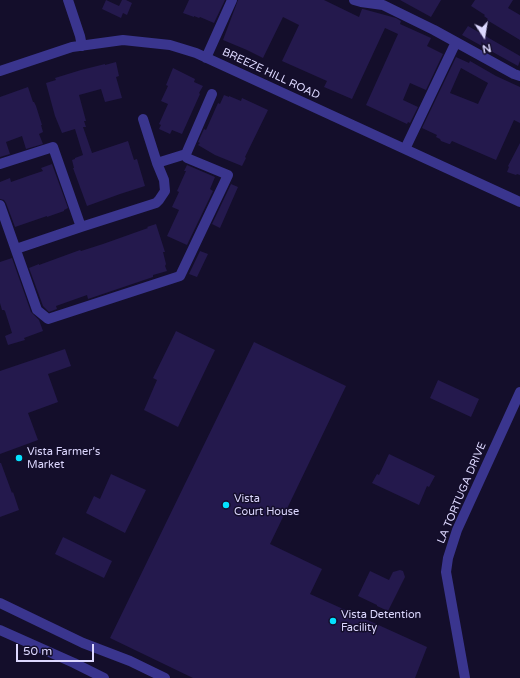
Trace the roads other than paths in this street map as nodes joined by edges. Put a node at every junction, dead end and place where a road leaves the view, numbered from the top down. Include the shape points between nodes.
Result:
1 (68, 0) edge
2 (232, 0) edge
3 (354, 0) edge
4 (456, 42) junction
5 (82, 46) junction
6 (206, 58) junction
7 (0, 71) edge
8 (520, 76) edge
9 (212, 94) dead end
10 (143, 119) dead end
11 (405, 149) junction
12 (186, 154) junction
13 (157, 163) junction
14 (0, 164) edge
15 (520, 202) edge
16 (0, 205) edge
17 (81, 226) junction
18 (16, 249) junction
19 (520, 392) edge
20 (0, 602) edge
21 (0, 630) edge
22 (104, 678) edge
23 (165, 678) edge
24 (466, 678) edge

1 - 5 street
2 - 6 street
3 - 4 street via 383,5
4 - 8 street
4 - 11 street
5 - 6 street, BREEZE HILL ROAD via 123,40 170,45
5 - 7 street, BREEZE HILL ROAD
6 - 11 street, BREEZE HILL ROAD
9 - 12 street
10 - 13 street
11 - 15 street, BREEZE HILL ROAD
12 - 13 street
12 - 18 street via 187,158 228,175 180,276 48,319 37,310
13 - 17 street via 164,180 165,191 156,203
14 - 17 street via 53,147
16 - 18 street
17 - 18 street
19 - 24 street, LA TORTUGA DRIVE via 457,530 448,558 446,572
20 - 23 street via 83,643
21 - 22 street

